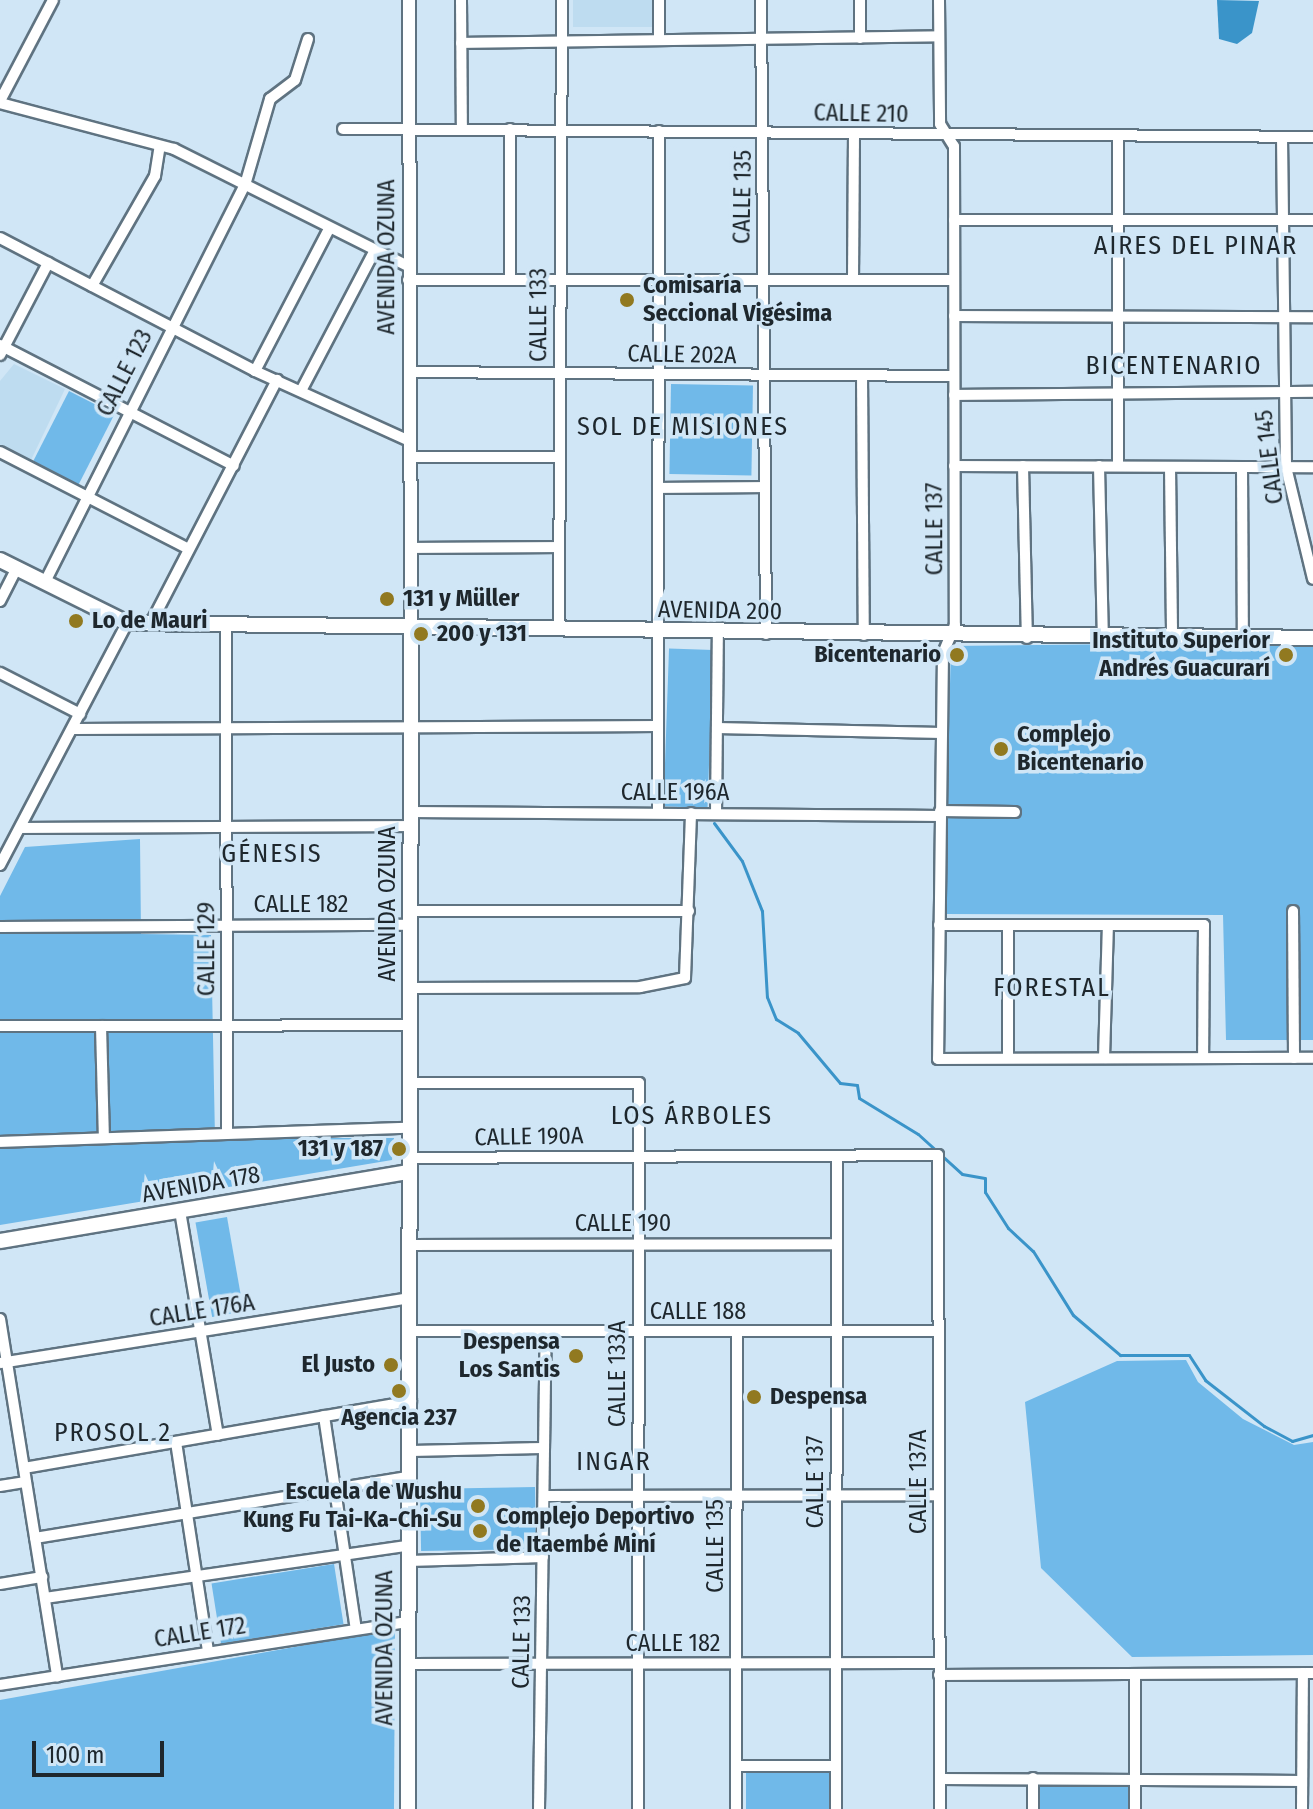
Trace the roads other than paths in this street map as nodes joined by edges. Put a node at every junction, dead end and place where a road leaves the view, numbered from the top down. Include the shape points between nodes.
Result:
1 (53, 0) edge
2 (409, 0) edge
3 (461, 0) edge
4 (562, 0) edge
5 (659, 0) edge
6 (761, 0) edge
7 (860, 0) edge
8 (939, 0) edge
9 (939, 36) junction
10 (860, 38) junction
11 (308, 39) dead end
12 (762, 39) junction
13 (659, 40) junction
14 (562, 41) junction
15 (461, 43) junction
16 (0, 102) edge
17 (343, 129) dead end
18 (462, 129) junction
19 (510, 129) junction
20 (559, 130) junction
21 (409, 131) junction
22 (659, 131) junction
23 (764, 132) junction
24 (854, 133) junction
25 (947, 135) junction
26 (1118, 136) junction
27 (1282, 137) junction
28 (1313, 137) edge
29 (160, 146) junction
30 (245, 185) junction
31 (954, 220) junction
32 (1116, 220) junction
33 (1282, 220) junction
34 (1313, 220) edge
35 (329, 229) junction
36 (0, 238) edge
37 (374, 252) junction
38 (48, 263) junction
39 (408, 266) junction
40 (853, 279) junction
41 (408, 280) junction
42 (510, 280) junction
43 (559, 280) junction
44 (762, 280) junction
45 (954, 280) junction
46 (658, 281) junction
47 (92, 286) junction
48 (1117, 315) junction
49 (954, 316) junction
50 (1282, 317) junction
51 (1313, 317) edge
52 (171, 327) junction
53 (1, 349) edge
54 (255, 371) junction
55 (409, 372) junction
56 (559, 374) junction
57 (658, 374) junction
58 (862, 375) junction
59 (764, 376) junction
60 (954, 376) junction
61 (277, 380) junction
62 (302, 389) junction
63 (1283, 392) junction
64 (1313, 392) edge
65 (1116, 394) junction
66 (954, 395) junction
67 (128, 410) junction
68 (409, 441) junction
69 (0, 452) edge
70 (409, 457) junction
71 (559, 457) junction
72 (234, 466) junction
73 (954, 466) junction
74 (1023, 466) junction
75 (1099, 466) junction
76 (1118, 466) junction
77 (1170, 467) junction
78 (1242, 467) junction
79 (1286, 467) junction
80 (1313, 467) edge
81 (765, 487) junction
82 (658, 488) junction
83 (87, 496) junction
84 (559, 547) junction
85 (410, 548) junction
86 (189, 549) junction
87 (0, 560) edge
88 (17, 568) junction
89 (1313, 579) edge
90 (45, 582) junction
91 (0, 601) edge
92 (127, 623) junction
93 (151, 623) junction
94 (226, 624) junction
95 (411, 627) junction
96 (559, 630) junction
97 (658, 631) junction
98 (718, 632) junction
99 (766, 634) junction
100 (864, 635) junction
101 (950, 637) junction
102 (1243, 637) junction
103 (1027, 638) junction
104 (1103, 638) junction
105 (1313, 638) edge
106 (1172, 639) junction
107 (0, 673) edge
108 (80, 714) junction
109 (658, 726) junction
110 (411, 727) junction
111 (226, 728) junction
112 (717, 728) junction
113 (73, 729) junction
114 (942, 733) junction
115 (1015, 812) dead end
116 (658, 813) junction
117 (691, 813) junction
118 (716, 813) junction
119 (940, 814) junction
120 (411, 819) junction
121 (226, 827) junction
122 (21, 828) junction
123 (0, 864) edge
124 (689, 911) junction
125 (1293, 911) dead end
126 (410, 918) junction
127 (227, 925) junction
128 (939, 925) junction
129 (1008, 925) junction
130 (1108, 925) junction
131 (0, 927) edge
132 (410, 988) junction
133 (410, 1025) junction
134 (0, 1026) edge
135 (101, 1026) junction
136 (227, 1026) junction
137 (1008, 1058) junction
138 (1104, 1058) junction
139 (1203, 1058) junction
140 (1294, 1058) junction
141 (1313, 1058) edge
142 (409, 1083) junction
143 (409, 1128) junction
144 (227, 1130) junction
145 (104, 1137) junction
146 (0, 1142) edge
147 (938, 1155) joint
148 (638, 1156) junction
149 (837, 1156) junction
150 (409, 1165) junction
151 (180, 1211) junction
152 (0, 1241) edge
153 (638, 1244) junction
154 (837, 1244) junction
155 (409, 1245) junction
156 (410, 1298) junction
157 (0, 1319) edge
158 (410, 1331) junction
159 (546, 1331) junction
160 (938, 1331) junction
161 (200, 1332) junction
162 (638, 1332) junction
163 (737, 1332) junction
164 (837, 1332) junction
165 (4, 1362) edge
166 (411, 1401) junction
167 (324, 1416) junction
168 (218, 1435) junction
169 (176, 1442) junction
170 (544, 1448) junction
171 (411, 1451) junction
172 (24, 1468) junction
173 (409, 1477) junction
174 (26, 1482) junction
175 (0, 1486) edge
176 (335, 1489) junction
177 (638, 1495) junction
178 (736, 1495) junction
179 (836, 1495) junction
180 (939, 1495) junction
181 (544, 1496) junction
182 (187, 1513) junction
183 (35, 1538) junction
184 (408, 1554) junction
185 (345, 1555) junction
186 (543, 1557) junction
187 (197, 1576) junction
188 (42, 1577) junction
189 (0, 1584) edge
190 (45, 1598) junction
191 (407, 1622) junction
192 (356, 1629) junction
193 (208, 1652) junction
194 (836, 1663) junction
195 (939, 1663) junction
196 (407, 1664) junction
197 (542, 1664) junction
198 (639, 1664) junction
199 (736, 1664) junction
200 (1308, 1673) edge
201 (1135, 1674) junction
202 (939, 1675) junction
203 (57, 1676) junction
204 (0, 1685) edge
205 (1308, 1758) edge
206 (736, 1766) junction
207 (836, 1766) junction
208 (1033, 1778) junction
209 (940, 1779) junction
210 (1135, 1780) junction
211 (1302, 1781) junction
212 (408, 1809) edge
213 (539, 1809) edge
214 (638, 1809) edge
215 (736, 1809) edge
216 (836, 1809) edge
217 (940, 1809) edge
218 (1033, 1809) edge
219 (1135, 1809) edge
220 (1302, 1809) edge

1 - 16 street
2 - 21 street, AVENIDA OZUNA
3 - 15 street
4 - 14 street, CALLE 133
5 - 13 street
6 - 12 street, CALLE 135
7 - 10 street
8 - 9 street, CALLE 137
9 - 10 street
9 - 25 street, CALLE 137 via 940,124
10 - 12 street
11 - 30 street, CALLE 123 via 295,80 270,99
12 - 13 street
12 - 23 street, CALLE 135
13 - 14 street
14 - 15 street
14 - 20 street, CALLE 133
15 - 18 street
16 - 29 street
17 - 21 street, CALLE 210
18 - 19 street, CALLE 210
18 - 21 street, CALLE 210
19 - 20 street, CALLE 210
19 - 42 street
20 - 22 street, CALLE 210
20 - 43 street, CALLE 133
21 - 39 street, AVENIDA OZUNA
22 - 23 street, CALLE 210
22 - 46 street
23 - 24 street, CALLE 210
23 - 44 street, CALLE 135
24 - 25 street, CALLE 210
24 - 40 street
25 - 26 street, CALLE 210
25 - 31 street, CALLE 137 via 954,146
26 - 27 street, CALLE 210
26 - 32 street
27 - 28 street, CALLE 210
27 - 33 street, CALLE 145
29 - 30 street
29 - 47 street via 155,176
30 - 35 street
30 - 52 street, CALLE 123
31 - 32 street
31 - 45 street, CALLE 137
32 - 33 street
32 - 48 street
33 - 34 street
33 - 50 street, CALLE 145
35 - 37 street
35 - 54 street
36 - 38 street
37 - 39 street
37 - 62 street
38 - 47 street
38 - 53 street
39 - 41 street, AVENIDA OZUNA
40 - 44 street
40 - 45 street
41 - 42 street
41 - 55 street, AVENIDA OZUNA
42 - 43 street
43 - 46 street
43 - 56 street, CALLE 133
44 - 46 street
44 - 59 street, CALLE 135
45 - 49 street, CALLE 137
46 - 57 street
47 - 52 street
48 - 49 street
48 - 50 street
48 - 65 street
49 - 60 street, CALLE 137
50 - 51 street
50 - 63 street, CALLE 145
52 - 54 street
52 - 67 street, CALLE 123
53 - 67 street
54 - 61 street
55 - 56 street, CALLE 202A
55 - 68 street, AVENIDA OZUNA
56 - 57 street, CALLE 202A
56 - 71 street, CALLE 133
57 - 59 street, CALLE 202A
57 - 82 street
58 - 59 street, CALLE 202A
58 - 60 street, CALLE 202A
58 - 100 street
59 - 81 street, CALLE 135
60 - 66 street, CALLE 137
61 - 62 street
61 - 72 street
62 - 68 street
63 - 64 street
63 - 65 street
63 - 79 street, CALLE 145
65 - 66 street
65 - 76 street
66 - 73 street, CALLE 137
67 - 72 street
67 - 83 street, CALLE 123
68 - 70 street, AVENIDA OZUNA
69 - 83 street
70 - 71 street
70 - 85 street, AVENIDA OZUNA
71 - 84 street, CALLE 133
72 - 86 street
73 - 74 street
73 - 101 street, CALLE 137 via 955,625
74 - 75 street
74 - 103 street
75 - 76 street
75 - 104 street
76 - 77 street
77 - 78 street
77 - 106 street
78 - 79 street
78 - 102 street
79 - 80 street
79 - 89 street, CALLE 145
81 - 82 street
81 - 99 street, CALLE 135
82 - 97 street
83 - 86 street
83 - 90 street, CALLE 123
84 - 85 street
84 - 96 street, CALLE 133
85 - 95 street, AVENIDA OZUNA
86 - 93 street
87 - 88 main road
88 - 90 main road
88 - 91 street
90 - 92 main road
92 - 93 main road, AVENIDA 200
92 - 108 street
93 - 94 main road, AVENIDA 200
94 - 95 main road, AVENIDA 200
94 - 111 street, CALLE 129
95 - 96 main road, AVENIDA 200
95 - 110 main road, AVENIDA OZUNA
96 - 97 main road, AVENIDA 200
97 - 98 main road, AVENIDA 200
97 - 109 street
98 - 99 main road, AVENIDA 200
98 - 112 street
99 - 100 main road, AVENIDA 200
100 - 101 main road, AVENIDA 200
101 - 103 main road, AVENIDA 200
101 - 114 street, CALLE 137 via 943,653
102 - 105 main road, AVENIDA 200
102 - 106 main road, AVENIDA 200
103 - 104 main road, AVENIDA 200
104 - 106 main road, AVENIDA 200
107 - 108 street
108 - 113 street
109 - 110 street
109 - 116 street
110 - 111 street
110 - 120 main road, AVENIDA OZUNA
111 - 113 street
111 - 121 street, CALLE 129
112 - 114 street
112 - 118 street
113 - 122 street
114 - 119 street, CALLE 137
115 - 119 street, CALLE 196A
116 - 117 street, CALLE 196A
116 - 120 street, CALLE 196A
117 - 118 street, CALLE 196A
117 - 124 street
118 - 119 street, CALLE 196A
119 - 128 street, CALLE 137
120 - 121 street, CALLE 196A
120 - 126 main road, AVENIDA OZUNA
121 - 122 street, CALLE 196A
121 - 127 street, CALLE 129
122 - 123 street
124 - 126 street, CALLE 182
124 - 132 street via 689,972 678,982
125 - 140 street
126 - 127 street, CALLE 182
126 - 132 main road, AVENIDA OZUNA
127 - 131 street, CALLE 182
127 - 136 street, CALLE 129
128 - 129 street
128 - 137 street, CALLE 137 via 938,1059
129 - 130 street
129 - 137 street
130 - 138 street
130 - 139 street via 1204,925
132 - 133 main road, AVENIDA OZUNA
133 - 136 street
133 - 142 main road, AVENIDA OZUNA
134 - 135 street
135 - 136 street
135 - 145 street
136 - 144 street, CALLE 129
137 - 138 street
138 - 139 street
139 - 140 street
140 - 141 street
142 - 143 main road, AVENIDA OZUNA
142 - 148 street, CALLE 133A via 639,1083
143 - 144 street
143 - 150 main road, AVENIDA OZUNA
144 - 145 street
145 - 146 street
147 - 149 street, CALLE 190A
147 - 160 street, CALLE 137A
148 - 149 street, CALLE 190A
148 - 150 street, CALLE 190A
148 - 153 street, CALLE 133A
149 - 154 street, CALLE 137
150 - 151 main road, AVENIDA 178
150 - 155 main road, AVENIDA OZUNA
151 - 152 main road, AVENIDA 178
151 - 161 street
153 - 154 street, CALLE 190
153 - 155 street, CALLE 190
153 - 162 street, CALLE 133A
154 - 164 street, CALLE 137
155 - 156 main road, AVENIDA OZUNA
156 - 158 main road, AVENIDA OZUNA
156 - 161 street, CALLE 176A
157 - 165 street
158 - 159 street, CALLE 188
158 - 166 main road, AVENIDA OZUNA
159 - 162 street, CALLE 188
159 - 170 street, CALLE 133
160 - 164 street, CALLE 188
160 - 180 street, CALLE 137A
161 - 165 street, CALLE 176A
161 - 168 street
162 - 163 street, CALLE 188
162 - 177 street, CALLE 133A
163 - 164 street, CALLE 188
163 - 178 street, CALLE 135
164 - 179 street, CALLE 137
165 - 172 street
166 - 167 street
166 - 171 main road, AVENIDA OZUNA
167 - 168 street
167 - 176 street
168 - 169 street
169 - 172 street
169 - 182 street
170 - 171 street
170 - 181 street, CALLE 133
171 - 173 main road, AVENIDA OZUNA
172 - 174 street
173 - 176 street
173 - 184 main road, AVENIDA OZUNA
174 - 175 street
174 - 183 street
176 - 182 street
176 - 185 street
177 - 178 street
177 - 181 street
177 - 198 street, CALLE 133A
178 - 179 street
178 - 199 street, CALLE 135
179 - 180 street
179 - 194 street, CALLE 137
180 - 195 street, CALLE 137A
181 - 186 street, CALLE 133
182 - 183 street
182 - 187 street
183 - 188 street
184 - 185 street
184 - 186 street
184 - 191 main road, AVENIDA OZUNA
185 - 187 street
185 - 192 street
186 - 197 street, CALLE 133
187 - 190 street
187 - 193 street
188 - 189 street
188 - 190 street
190 - 203 street
191 - 192 street, CALLE 172
191 - 196 main road, AVENIDA OZUNA
192 - 193 street, CALLE 172
193 - 203 street, CALLE 172
194 - 195 street, CALLE 182
194 - 199 street, CALLE 182
194 - 207 street, CALLE 137
195 - 202 street, CALLE 137A
196 - 197 street, CALLE 182
196 - 212 main road, AVENIDA OZUNA
197 - 198 street, CALLE 182
197 - 213 street, CALLE 133
198 - 199 street, CALLE 182
198 - 214 street, CALLE 133A
199 - 206 street, CALLE 135
200 - 201 street
200 - 205 street
201 - 202 street
201 - 210 street
202 - 209 street, CALLE 137A
203 - 204 street, CALLE 172
205 - 211 street
206 - 207 street
206 - 215 street, CALLE 135
207 - 216 street, CALLE 137
208 - 209 street
208 - 210 street
208 - 218 street
209 - 217 street, CALLE 137A
210 - 211 street
210 - 219 street
211 - 220 street

